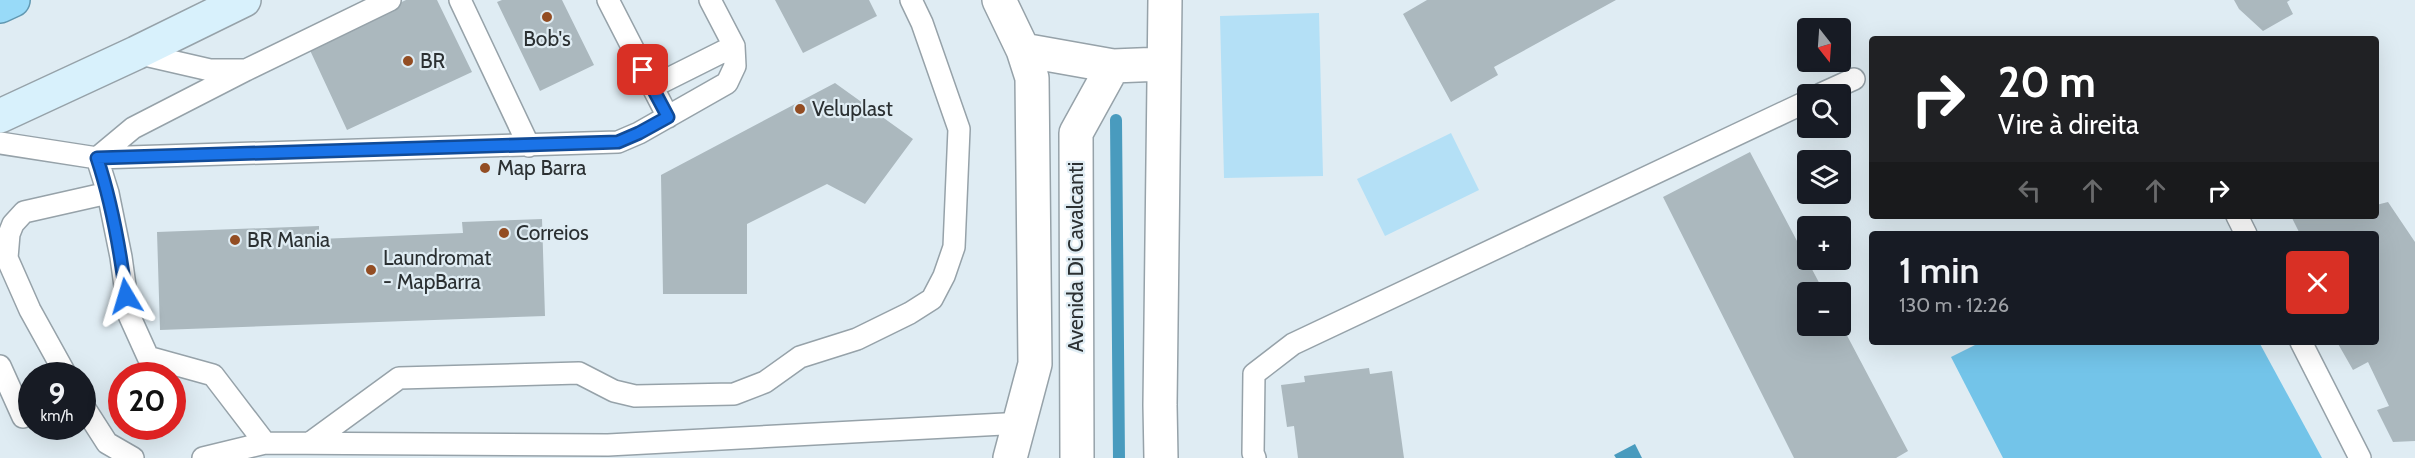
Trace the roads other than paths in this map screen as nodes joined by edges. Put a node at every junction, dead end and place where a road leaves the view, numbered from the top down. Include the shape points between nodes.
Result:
1 (13, 0) edge
2 (244, 0) edge
3 (390, 0) edge
4 (460, 0) edge
5 (608, 0) edge
6 (710, 0) edge
7 (911, 0) edge
8 (999, 0) edge
9 (1165, 0) edge
10 (0, 6) edge
11 (734, 46) junction
12 (1023, 50) junction
13 (136, 53) junction
14 (1163, 64) junction
15 (1113, 66) junction
16 (246, 70) junction
17 (1854, 79) dead end
18 (1843, 84) edge
19 (652, 87) junction
20 (1797, 106) edge
21 (0, 116) edge
22 (668, 117) junction
23 (0, 143) edge
24 (530, 146) junction
25 (97, 158) junction
26 (108, 192) junction
27 (2303, 345) edge
28 (59, 362) edge
29 (0, 366) edge
30 (18, 406) edge
31 (1021, 423) junction
32 (96, 426) edge
33 (265, 442) junction
34 (310, 442) junction
35 (133, 458) edge
36 (203, 458) edge
37 (1010, 458) edge
38 (1077, 458) edge
39 (1161, 458) edge
40 (1255, 458) edge
41 (2361, 458) edge

1 - 10 highway
2 - 13 main road
3 - 16 lane
4 - 24 lane
5 - 19 lane
6 - 11 lane
7 - 34 lane via 959,129 954,247 932,299 857,339 800,357 765,381 734,393 635,396 614,391 579,373 399,378
8 - 12 street, Avenida Di Cavalcanti
9 - 14 street
11 - 19 lane
11 - 22 lane via 735,66 727,83
12 - 15 street
12 - 31 street, Avenida Di Cavalcanti via 1032,78 1035,364
13 - 16 lane via 210,70
13 - 21 main road
14 - 15 street
14 - 39 street
15 - 38 street, Avenida Di Cavalcanti via 1076,133
16 - 25 lane via 133,128
17 - 18 lane
19 - 22 lane
20 - 40 lane via 1293,344 1254,374
22 - 24 lane via 618,142
23 - 25 lane
24 - 25 lane
25 - 26 lane
26 - 28 lane via 24,212 9,234 7,258
26 - 33 lane via 129,315 148,357 213,375
27 - 41 lane
29 - 30 lane
31 - 34 lane via 608,445
31 - 37 street, Avenida Di Cavalcanti
32 - 35 lane via 107,443
33 - 34 lane
33 - 36 lane

